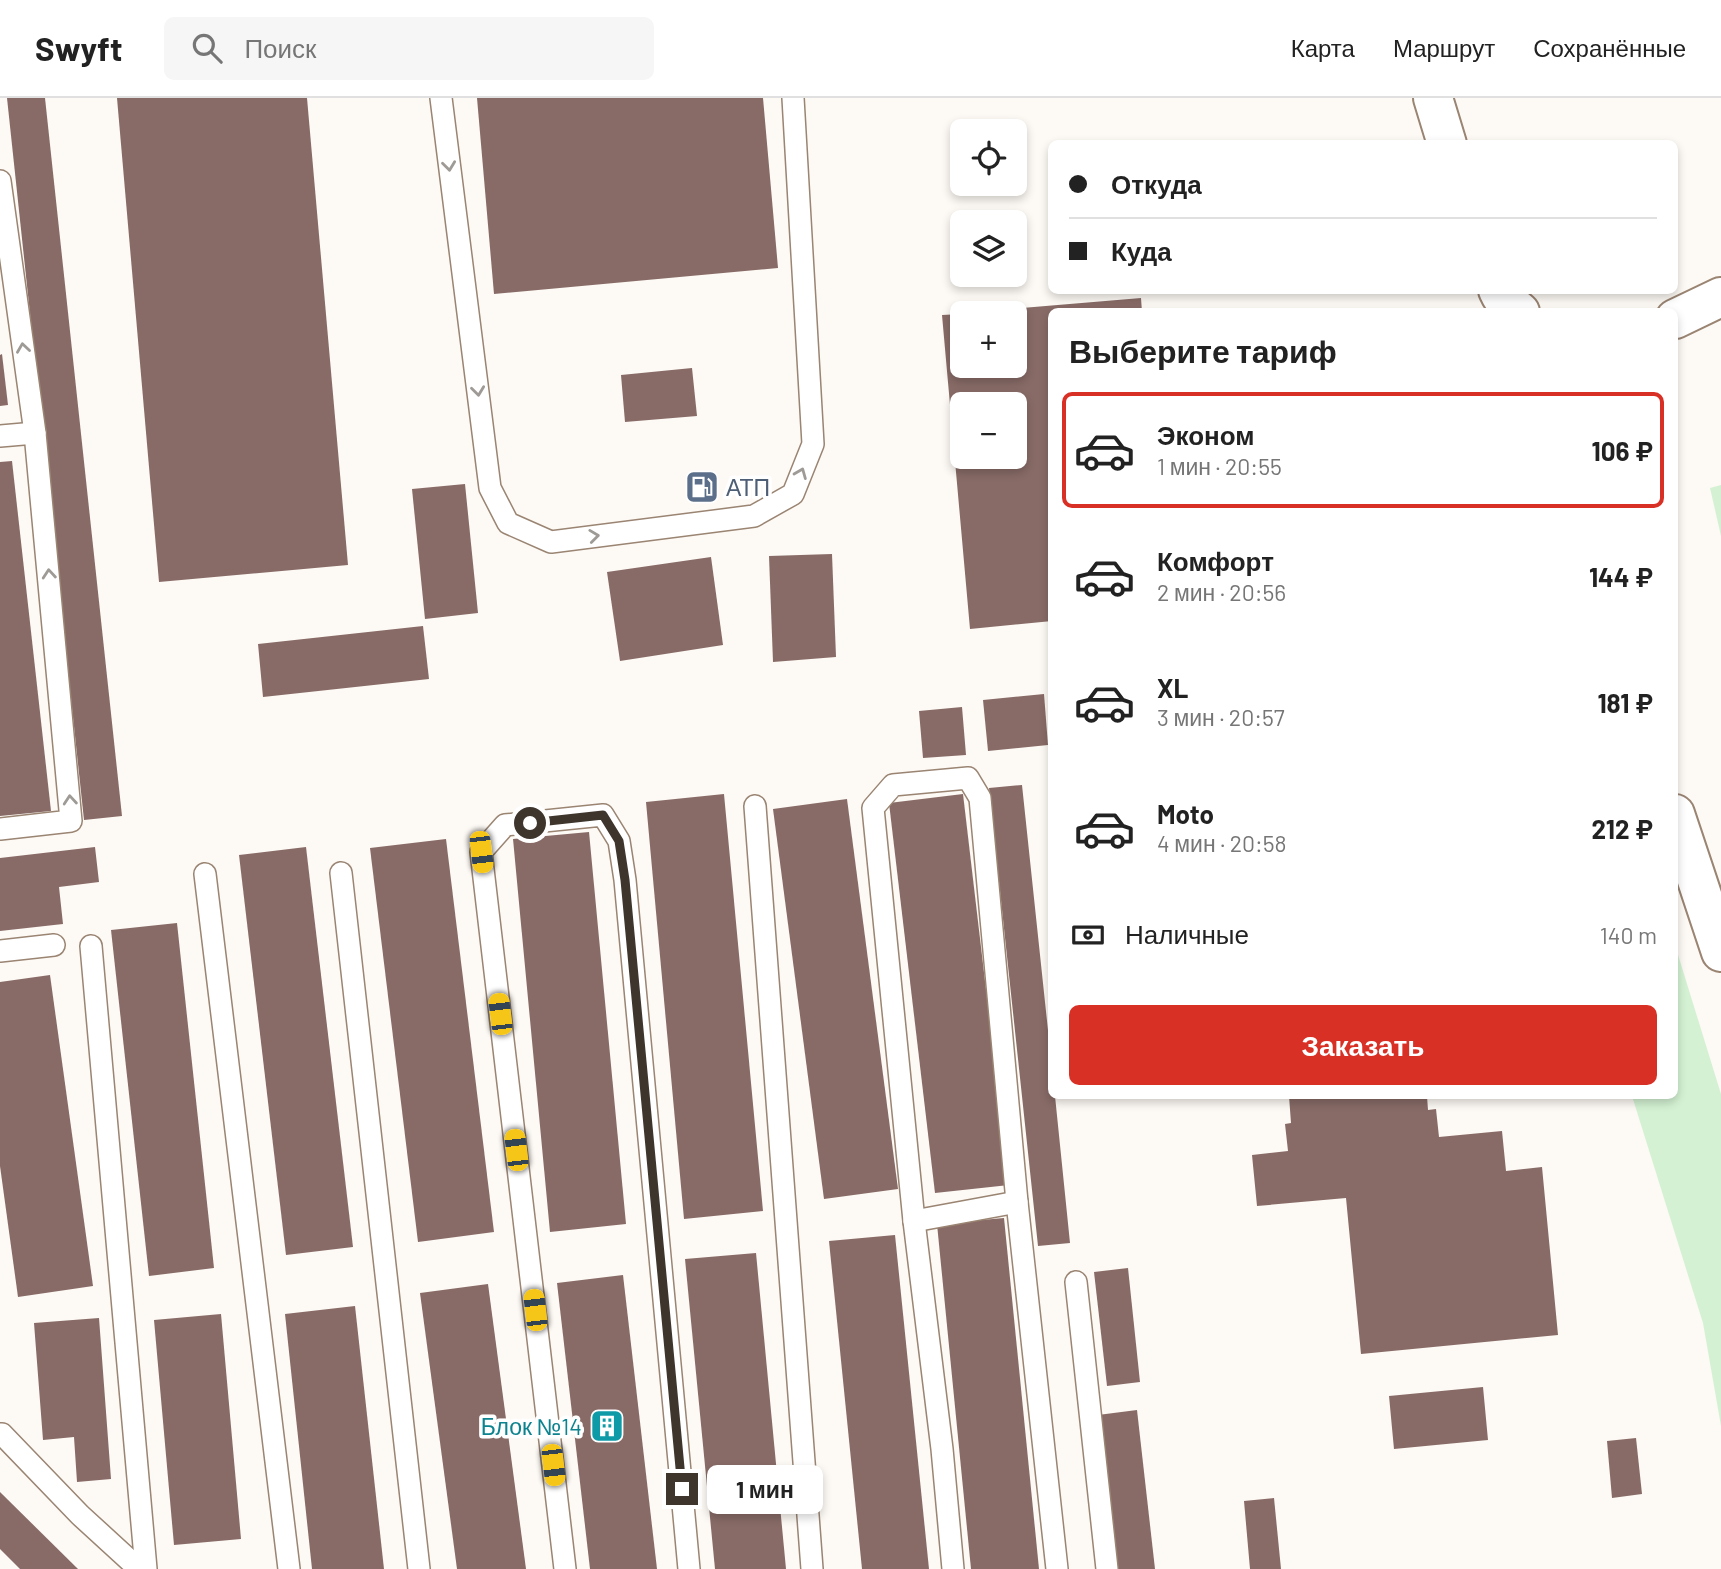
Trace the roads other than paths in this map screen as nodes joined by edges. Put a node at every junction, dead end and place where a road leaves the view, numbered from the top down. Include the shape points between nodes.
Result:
1 (441, 98) edge
2 (793, 98) edge
3 (1433, 98) edge
4 (1446, 140) edge
5 (0, 181) edge
6 (1500, 294) edge
7 (1721, 297) edge
8 (1515, 308) edge
9 (1678, 318) edge
10 (35, 433) junction
11 (0, 436) edge
12 (755, 806) dead end
13 (1678, 823) edge
14 (0, 829) edge
15 (341, 873) dead end
16 (205, 874) dead end
17 (54, 945) dead end
18 (91, 946) dead end
19 (0, 951) edge
20 (1721, 952) edge
21 (1017, 1202) junction
22 (914, 1221) junction
23 (1076, 1282) dead end
24 (0, 1434) edge
25 (139, 1569) edge
26 (146, 1569) edge
27 (289, 1569) edge
28 (419, 1569) edge
29 (565, 1569) edge
30 (690, 1569) edge
31 (812, 1569) edge
32 (953, 1569) edge
33 (1056, 1569) edge
34 (1107, 1569) edge

1 -> 2 lane via 490,488 508,523 551,542 754,516 793,494 813,444
3 - 4 main road
10 -> 5 lane
6 - 8 main road
7 - 9 main road
10 - 11 lane
14 -> 10 lane via 71,821
12 - 31 lane
13 - 20 main road
15 - 28 lane
16 - 27 lane
17 - 19 lane
18 - 26 lane
21 - 22 lane
21 - 22 lane via 980,798 968,778 893,785 873,808
21 - 33 lane
22 - 32 lane
23 - 34 lane
24 - 25 lane
29 - 30 lane via 481,852 505,825 603,815 619,841 625,880

